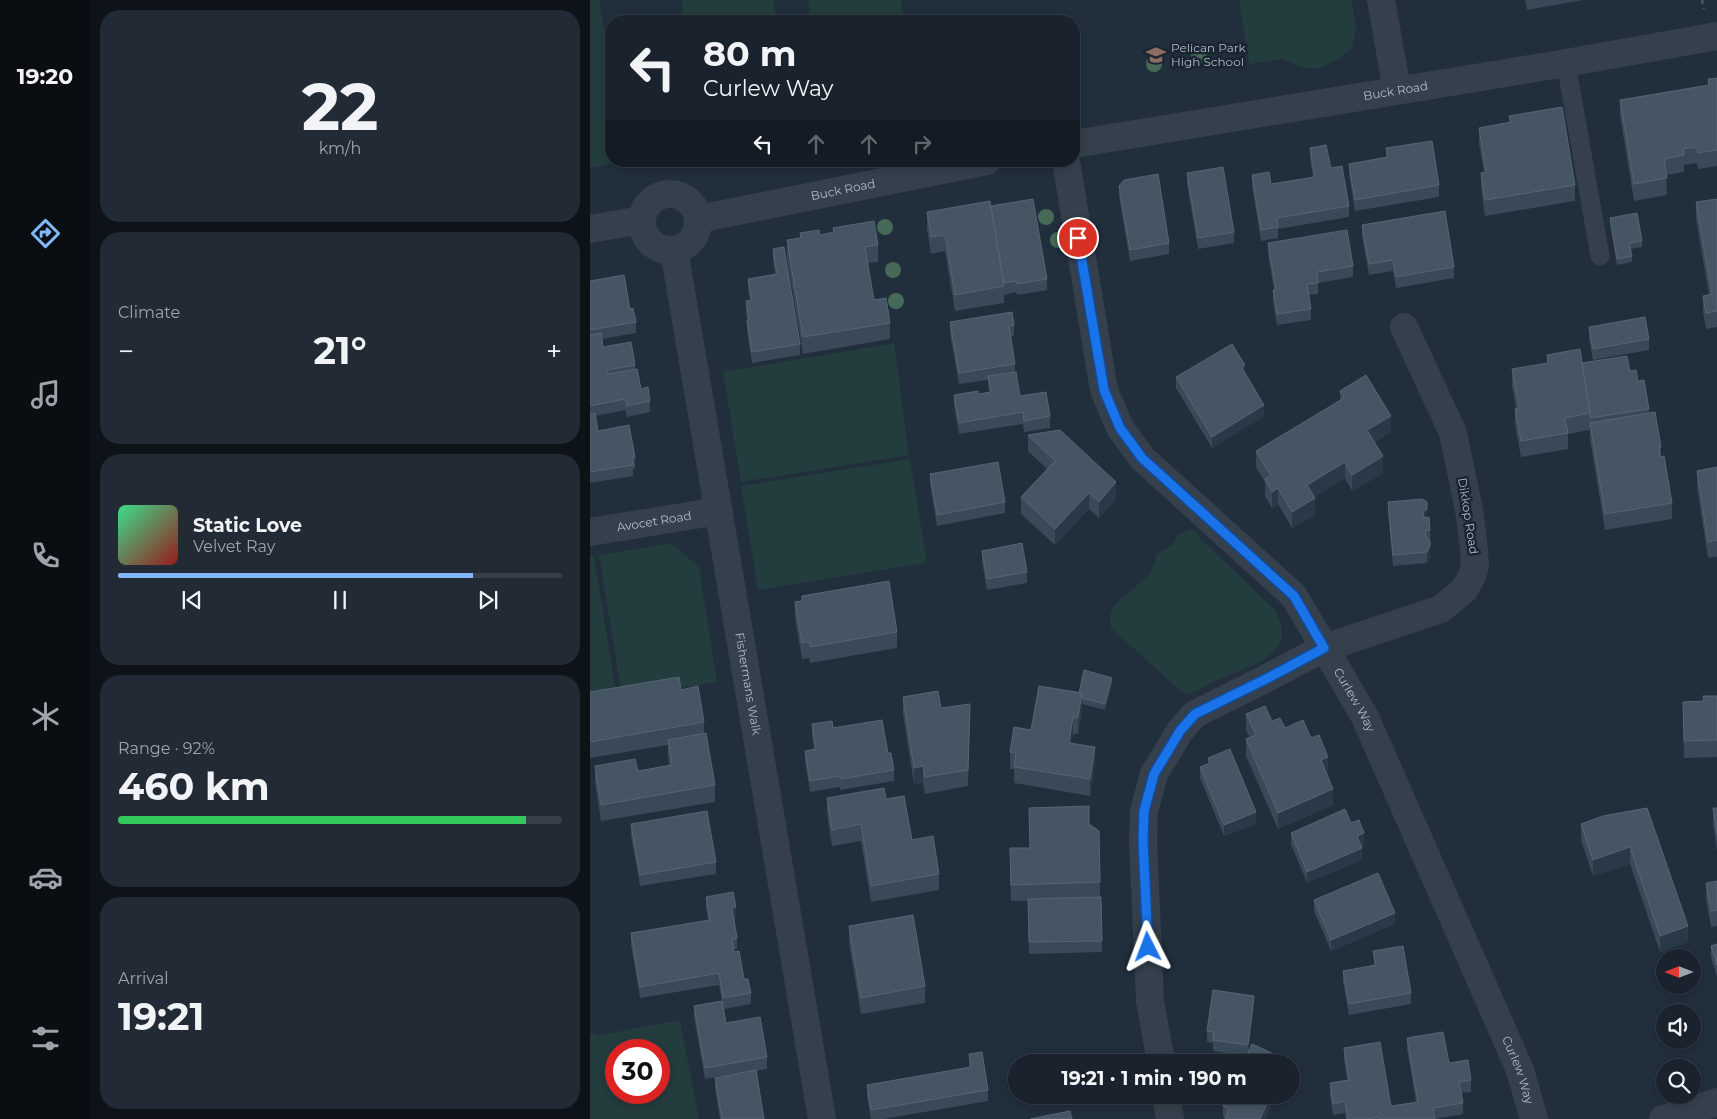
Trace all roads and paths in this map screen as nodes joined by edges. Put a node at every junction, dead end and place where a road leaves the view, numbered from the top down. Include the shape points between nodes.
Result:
1 (1381, 0) edge
2 (1717, 36) edge
3 (1566, 63) junction
4 (1397, 90) junction
5 (1080, 143) edge
6 (958, 167) edge
7 (1067, 167) edge
8 (642, 220) junction
9 (698, 220) junction
10 (590, 229) edge
11 (674, 250) junction
12 (1600, 256) dead end
13 (1404, 327) dead end
14 (719, 511) junction
15 (590, 532) edge
16 (1324, 648) junction
17 (1160, 1054) edge
18 (1717, 1102) edge
19 (1168, 1104) edge
20 (822, 1119) edge
21 (1170, 1119) edge
22 (1534, 1119) edge
23 (1663, 1119) edge

1 - 4 street
2 - 3 street, Buck Road
3 - 4 street, Buck Road
3 - 12 lane
4 - 5 street, Buck Road
6 - 9 street, Buck Road
7 - 16 street, Curlew Way via 1104,390 1120,428 1142,458 1294,596
8 - 9 street via 649,204 665,194 684,197 696,210
8 - 10 street
8 - 11 street via 648,239 664,249
9 - 11 street via 694,236
11 - 14 street, Fishermans Walk
13 - 16 street, Dikkop Road via 1453,433 1469,510 1475,566 1464,590 1441,609
14 - 15 street, Avocet Road
14 - 20 street, Fishermans Walk
16 - 17 street, Dikkop Road via 1195,714 1180,731 1154,774 1144,811 1143,840 1150,1001
16 - 22 street, Curlew Way via 1369,725 1520,1070
18 - 23 street
19 - 21 street

